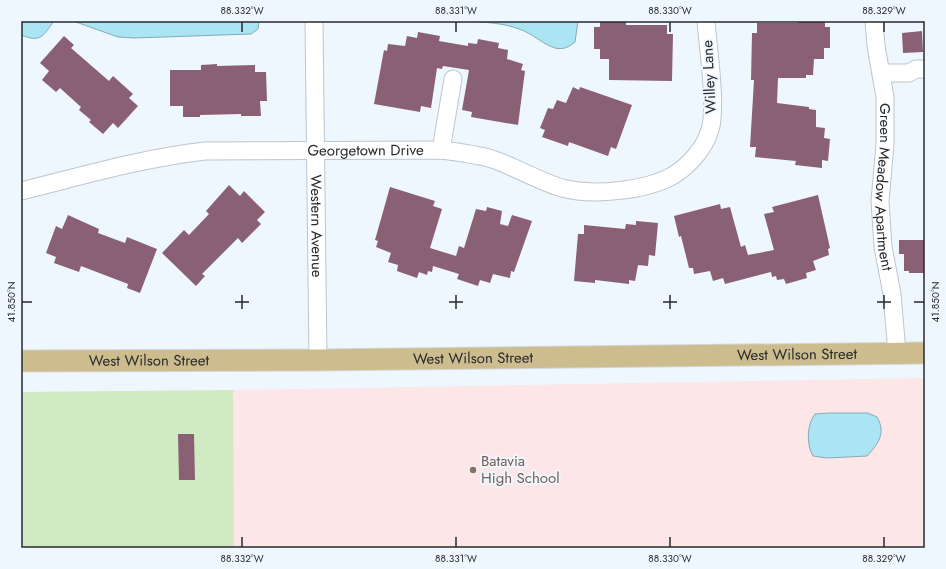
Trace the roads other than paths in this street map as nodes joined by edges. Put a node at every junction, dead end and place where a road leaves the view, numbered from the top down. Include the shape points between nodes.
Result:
1 (314, 21) edge
2 (706, 21) edge
3 (874, 21) edge
4 (925, 68) edge
5 (881, 73) junction
6 (453, 79) dead end
7 (441, 150) junction
8 (315, 152) junction
9 (698, 154) joint
10 (21, 191) edge
11 (897, 353) junction
12 (925, 353) edge
13 (318, 360) junction
14 (21, 361) edge

1 - 8 street, Western Avenue
2 - 9 street, Willey Lane via 712,100 710,129
3 - 5 street, Green Meadow Apartment
4 - 5 street via 910,73
5 - 11 street, Green Meadow Apartment via 885,98 885,144 880,201 883,247 892,294
6 - 7 street
7 - 8 street, Georgetown Drive
7 - 9 street, Georgetown Drive via 492,159 561,188 582,192 604,192 641,186 672,176
8 - 10 street, Georgetown Drive via 205,151 172,155
8 - 13 street, Western Avenue
11 - 12 main road, West Wilson Street
11 - 13 main road, West Wilson Street
13 - 14 main road, West Wilson Street

